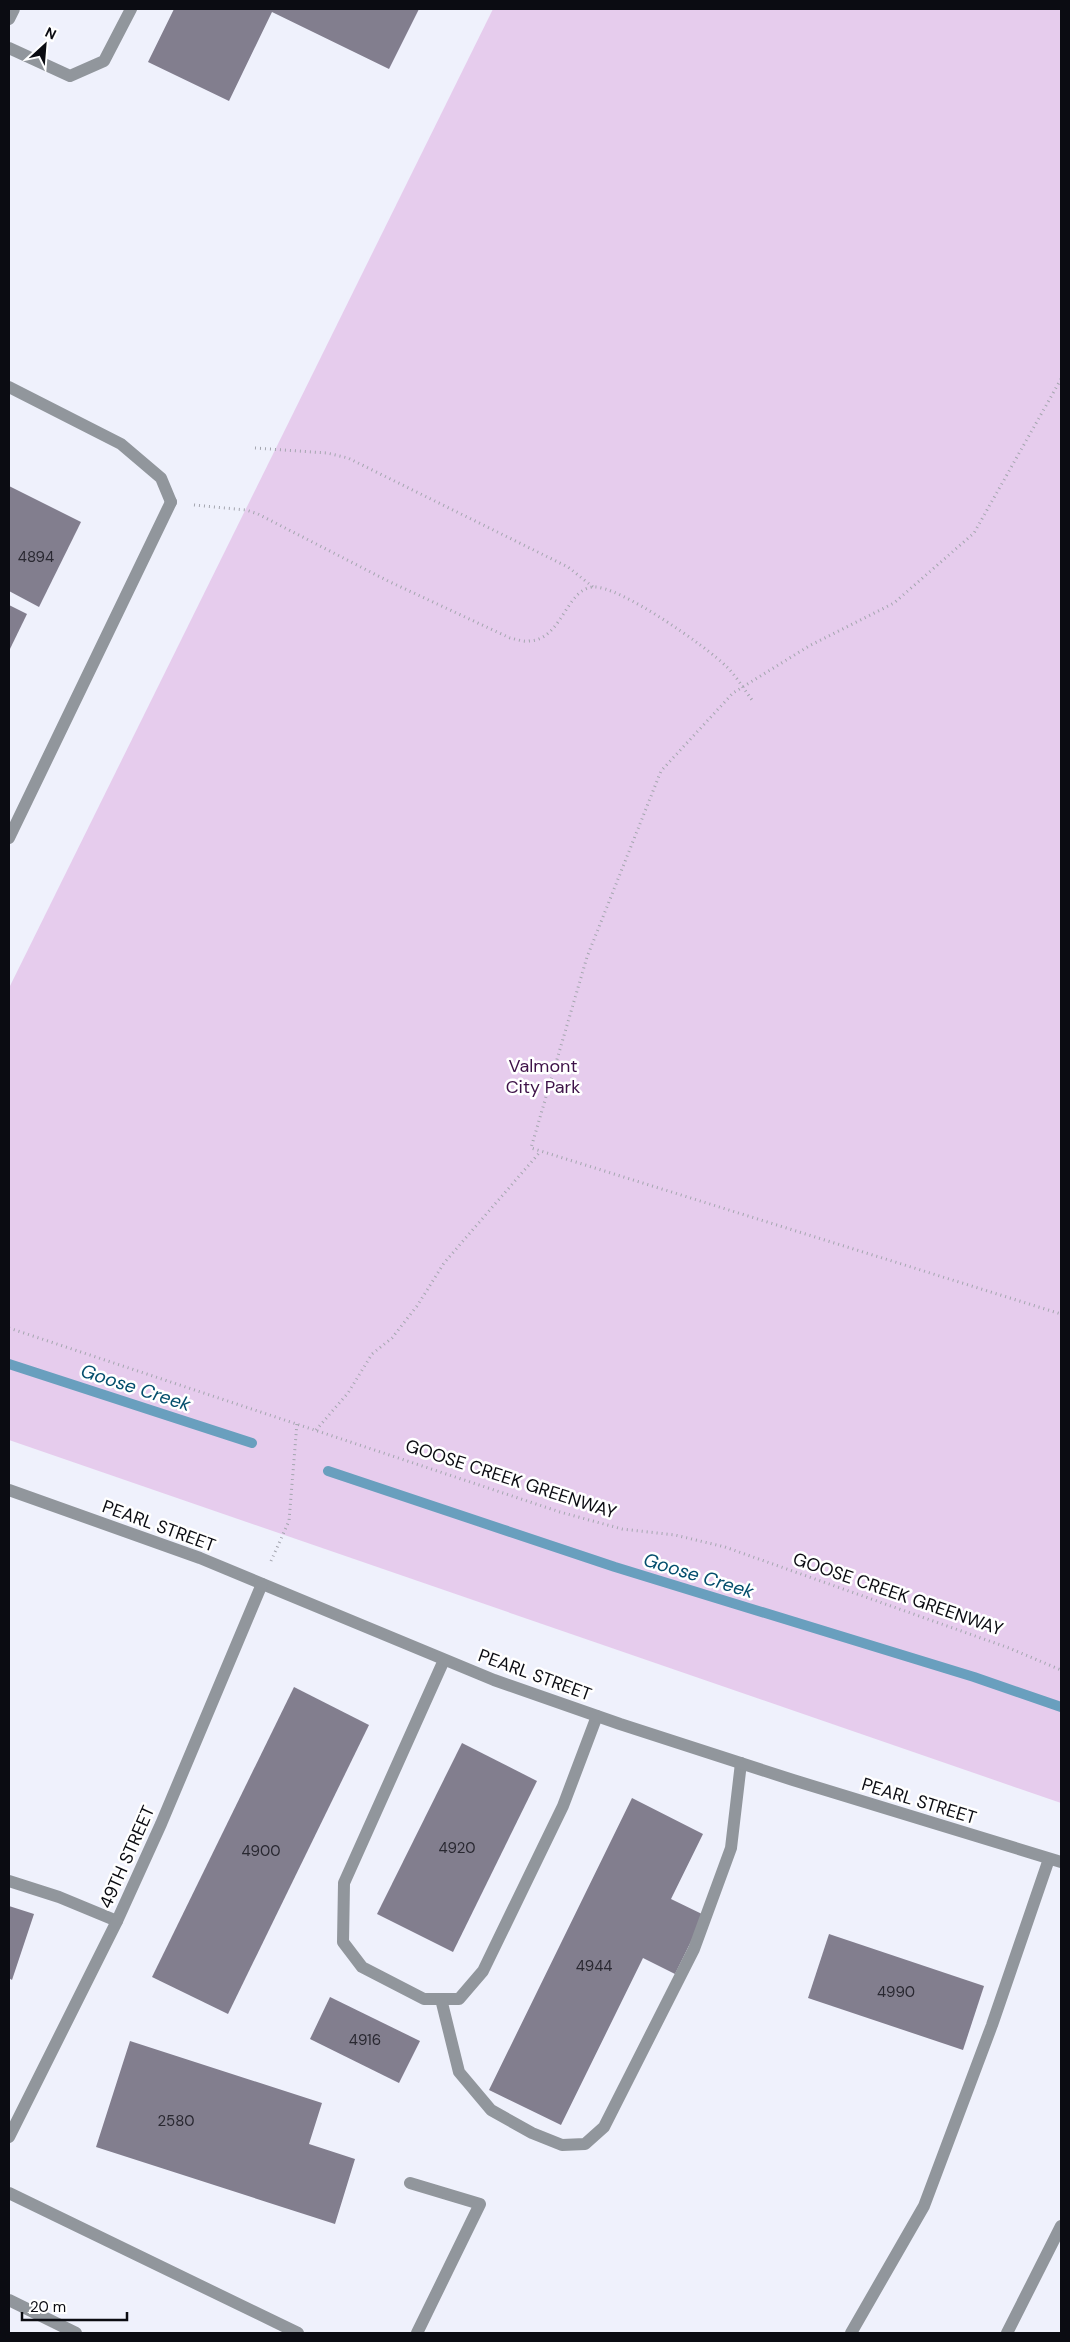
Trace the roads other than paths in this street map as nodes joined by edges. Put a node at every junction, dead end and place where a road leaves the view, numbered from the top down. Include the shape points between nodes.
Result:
1 (14, 9) edge
2 (131, 9) edge
3 (9, 19) edge
4 (9, 48) edge
5 (9, 387) edge
6 (9, 838) edge
7 (9, 1490) edge
8 (262, 1584) junction
9 (444, 1660) junction
10 (597, 1716) junction
11 (741, 1763) junction
12 (1049, 1858) junction
13 (1061, 1862) edge
14 (9, 1881) edge
15 (117, 1921) junction
16 (441, 1999) junction
17 (9, 2137) edge
18 (410, 2183) dead end
19 (9, 2193) edge
20 (1061, 2226) edge
21 (9, 2300) edge
22 (76, 2333) edge
23 (298, 2333) edge
24 (417, 2333) edge
25 (851, 2333) edge
26 (1007, 2333) edge

1 - 3 street
2 - 4 street via 104,61 70,76
5 - 6 street via 121,444 161,478 172,502
7 - 8 street, PEARL STREET via 200,1558
8 - 9 street, PEARL STREET
8 - 15 street, 49TH STREET
9 - 10 street, PEARL STREET
9 - 16 street via 344,1884 343,1942 362,1968 424,1999
10 - 11 street, PEARL STREET
10 - 16 street via 563,1806 483,1972 459,1999
11 - 12 street, PEARL STREET
11 - 16 street via 731,1848 694,1949 604,2127 585,2144 562,2145 532,2133 491,2110 459,2072
12 - 13 street, PEARL STREET
12 - 25 street via 992,2026 924,2206
14 - 15 street
15 - 17 street, 49TH STREET
18 - 24 street via 480,2204
19 - 23 street
20 - 26 street
21 - 22 street

